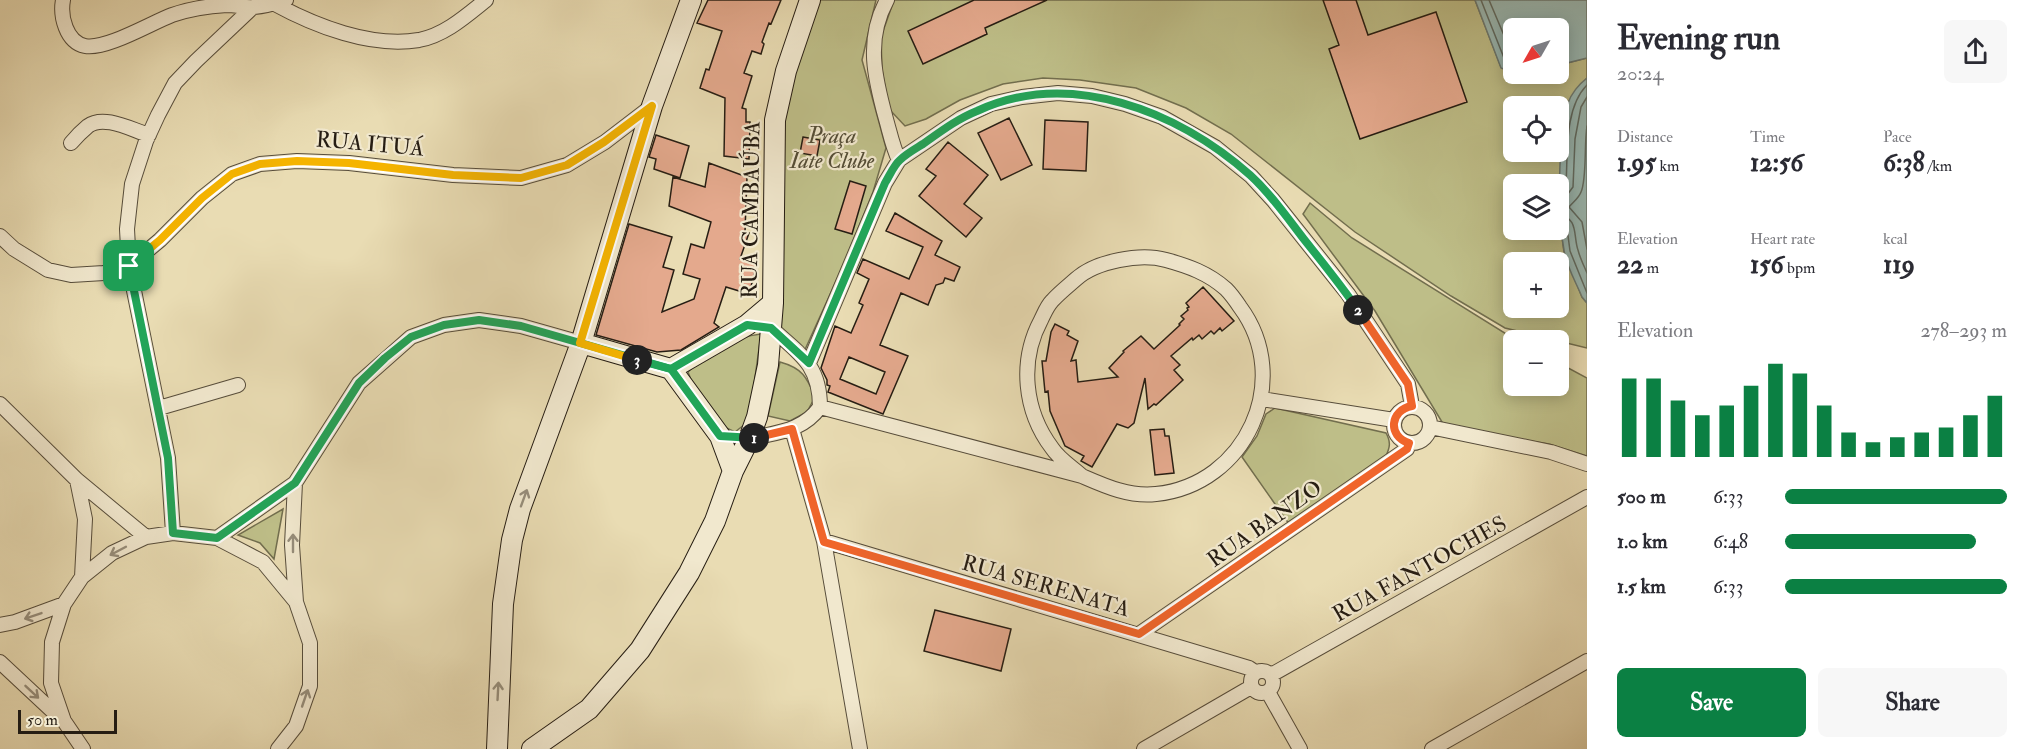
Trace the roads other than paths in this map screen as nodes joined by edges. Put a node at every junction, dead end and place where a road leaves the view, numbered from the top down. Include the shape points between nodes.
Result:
1 (63, 0) edge
2 (486, 0) edge
3 (691, 0) edge
4 (810, 0) edge
5 (887, 0) edge
6 (280, 2) edge
7 (253, 7) junction
8 (652, 106) junction
9 (149, 135) junction
10 (71, 143) dead end
11 (899, 160) junction
12 (0, 236) edge
13 (129, 266) junction
14 (773, 303) junction
15 (747, 325) junction
16 (771, 328) junction
17 (580, 343) junction
18 (809, 363) junction
19 (671, 369) junction
20 (238, 385) dead end
21 (1262, 399) junction
22 (0, 404) edge
23 (1412, 406) junction
24 (820, 407) junction
25 (159, 408) junction
26 (1394, 420) junction
27 (1430, 427) junction
28 (792, 429) junction
29 (720, 436) junction
30 (749, 439) junction
31 (1409, 443) junction
32 (1587, 464) edge
33 (733, 471) junction
34 (1082, 476) junction
35 (76, 480) junction
36 (295, 483) junction
37 (1587, 497) edge
38 (173, 533) junction
39 (146, 537) junction
40 (217, 538) junction
41 (824, 542) junction
42 (82, 577) junction
43 (296, 602) junction
44 (64, 603) junction
45 (0, 625) edge
46 (1139, 634) junction
47 (1587, 661) edge
48 (0, 662) edge
49 (1255, 672) junction
50 (1271, 675) junction
51 (1251, 687) junction
52 (1268, 692) junction
53 (64, 722) junction
54 (534, 748) edge
55 (83, 749) edge
56 (278, 749) edge
57 (497, 749) edge
58 (860, 749) edge
59 (1144, 749) edge
60 (1300, 749) edge
61 (1432, 749) edge

1 - 7 street via 63,22 74,39 85,46 105,44 172,15 199,8
2 - 6 street via 454,25 421,40 392,41 346,34 302,19
3 - 8 street
4 - 14 street, RUA CAMBAÚBA via 786,71 775,120
5 - 11 street via 876,28 874,75
6 - 7 street
7 - 9 street via 175,83
8 - 13 street, RUA ITUÁ via 567,165 521,178 349,163 260,164 232,174
8 - 17 street
9 - 10 street via 106,122 95,123
9 - 13 street via 132,184 127,229
11 - 18 street via 885,183
11 - 23 street via 961,118 991,104 1022,97 1058,93 1092,96 1162,117 1215,147 1273,200 1354,303 1408,384
12 - 13 street, RUA ITUÁ via 48,270 71,276
13 - 25 street
14 - 15 street
14 - 16 street, RUA CAMBAÚBA
15 - 16 street
15 - 19 street
16 - 18 street
16 - 30 street, RUA CAMBAÚBA via 763,393
17 - 19 street
17 - 36 street via 521,326 479,320 444,325 411,337 359,383
57 -> 17 street via 503,604 512,540
18 - 24 street via 818,379
19 - 29 street
20 - 25 street
21 - 26 street
21 - 34 street via 1248,435 1224,464 1192,485 1155,494 1136,493 1117,491
21 - 34 street via 1263,360 1251,322 1227,290 1194,267 1156,257 1116,260 1080,275 1051,302 1032,337 1026,375 1033,415 1052,449
22 - 35 street
23 - 26 street via 1400,410
23 - 27 street via 1423,410
24 - 28 street via 812,418
24 - 34 street
25 - 38 street via 168,458
26 - 31 street via 1398,437
27 - 31 street via 1425,438
27 - 32 street via 1551,452
28 - 30 street
28 - 41 street
29 - 30 street
29 - 33 street
30 - 33 street, RUA CAMBAÚBA
31 - 46 street, RUA BANZO via 1407,449
33 - 54 street, RUA CAMBAÚBA via 690,573 640,650 589,709
35 - 39 street
35 - 42 street via 85,519
36 - 40 street
43 -> 36 street via 292,545
37 - 50 street, RUA FANTOCHES
38 - 39 street
38 - 40 street
39 -> 42 street via 112,554
40 - 43 street via 262,562
41 - 46 street, RUA SERENATA
41 - 58 street
42 - 44 street
56 -> 43 street via 296,726 310,686 310,643
44 -> 45 street
44 - 53 street via 52,642 51,673
46 - 49 street, RUA SERENATA
47 - 61 street
48 -> 53 street
49 - 50 street via 1264,670
49 - 51 street via 1250,679
50 - 52 street via 1273,685
51 - 52 street via 1260,693
51 - 59 street
52 - 60 street
53 - 55 street

